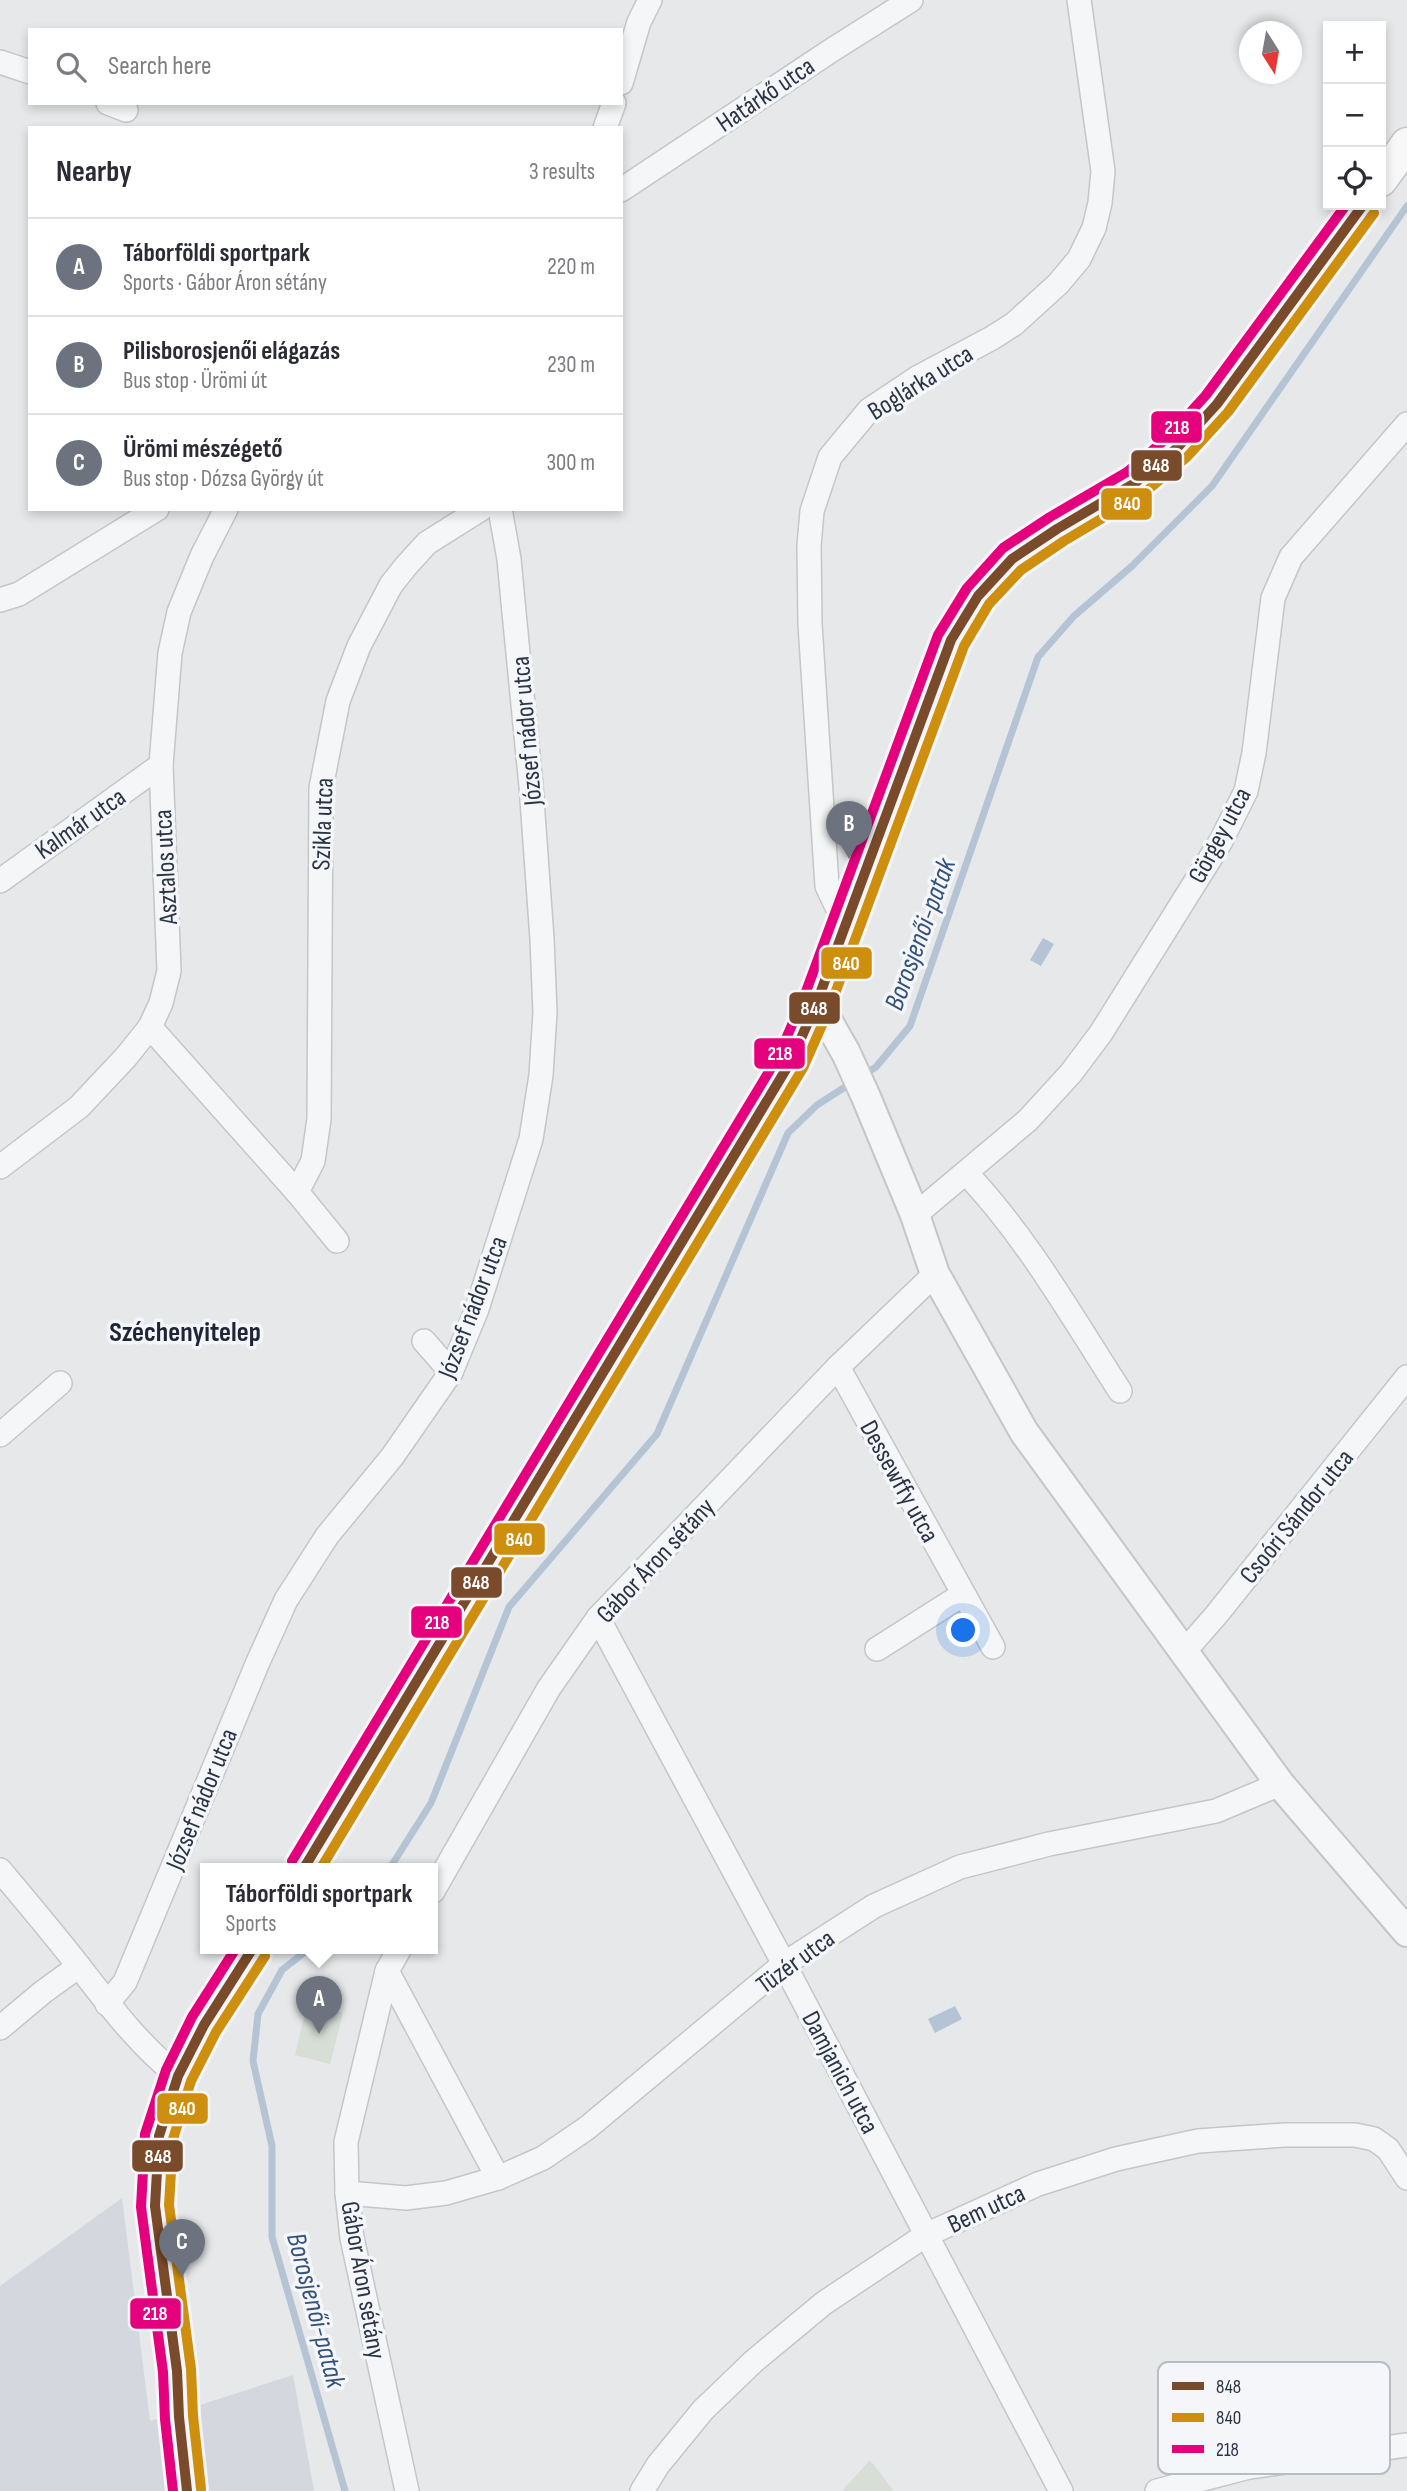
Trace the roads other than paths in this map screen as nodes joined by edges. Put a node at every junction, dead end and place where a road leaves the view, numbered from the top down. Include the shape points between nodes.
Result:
1 (650, 0) edge
2 (911, 0) edge
3 (1079, 0) edge
4 (0, 62) edge
5 (28, 71) edge
6 (623, 76) edge
7 (613, 105) edge
8 (607, 126) edge
9 (1407, 144) edge
10 (1386, 173) edge
11 (623, 189) edge
12 (1359, 210) edge
13 (1407, 424) edge
14 (153, 511) edge
15 (225, 511) edge
16 (478, 511) edge
17 (500, 511) edge
18 (6, 593) edge
19 (161, 765) junction
20 (0, 881) edge
21 (845, 923) junction
22 (817, 1002) junction
23 (150, 1027) junction
24 (0, 1167) edge
25 (966, 1172) junction
26 (297, 1192) junction
27 (915, 1215) junction
28 (337, 1241) dead end
29 (935, 1274) junction
30 (424, 1341) dead end
31 (838, 1367) junction
32 (451, 1372) junction
33 (1407, 1377) edge
34 (60, 1383) dead end
35 (1120, 1391) dead end
36 (0, 1435) edge
37 (962, 1595) junction
38 (598, 1618) junction
39 (993, 1647) dead end
40 (877, 1649) dead end
41 (1183, 1653) junction
42 (1280, 1784) junction
43 (307, 1863) edge
44 (0, 1870) edge
45 (438, 1882) edge
46 (1407, 1933) edge
47 (249, 1954) edge
48 (397, 1954) edge
49 (784, 1964) junction
50 (79, 1966) junction
51 (387, 1971) junction
52 (107, 2004) junction
53 (0, 2028) edge
54 (177, 2077) junction
55 (498, 2178) junction
56 (1407, 2178) edge
57 (347, 2193) junction
58 (926, 2235) junction
59 (1223, 2474) edge
60 (187, 2491) edge
61 (407, 2491) edge
62 (642, 2491) edge
63 (1061, 2491) edge
64 (1157, 2491) edge

1 - 6 street
2 - 11 street, Határkő utca
3 - 21 street, Boglárka utca via 1103,171 1094,229 1079,259 1014,324 869,410 830,457 812,511 810,624 827,886
4 - 5 street
7 - 8 street
9 - 10 main road
12 - 21 main road via 1217,404 1177,448 1135,483 1012,559 978,596 951,640
13 - 25 street, Görgey utca via 1291,557 1273,597 1261,711 1246,791 1221,841 1071,1073 1028,1120
14 - 18 street
15 - 19 street, Asztalos utca via 179,612 170,653
16 - 26 street, Szikla utca via 427,543 398,575 359,646 338,701 321,788 319,1119 313,1161
17 - 32 street, József nádor utca via 531,786 545,1012 531,1139 477,1309
19 - 20 street, Kalmár utca
19 - 23 street, Asztalos utca via 169,971
21 - 22 main road
22 - 27 street via 846,1053
22 - 43 main road via 791,1061
23 - 24 street, Asztalos utca via 79,1107
23 - 26 street
25 - 27 street, Görgey utca
25 - 35 street via 1033,1257
26 - 28 street
27 - 29 street
29 - 31 street, Gábor Áron sétány
29 - 41 street via 1024,1432
30 - 32 street
31 - 37 street, Dessewffy utca
31 - 38 street, Gábor Áron sétány
32 - 52 street, József nádor utca via 392,1457 327,1536 286,1600 125,1982
33 - 41 street, Csoóri Sándor utca
34 - 36 street
37 - 39 street, Dessewffy utca
37 - 40 street
38 - 45 street, Gábor Áron sétány via 549,1688
38 - 49 street, Damjanich utca
41 - 42 street
42 - 46 street
42 - 49 street, Tüzér utca via 1216,1811 960,1867 874,1906
44 - 50 street
47 - 54 main road
48 - 51 street, Gábor Áron sétány
49 - 55 street, Tüzér utca via 587,2128 543,2158
49 - 58 street, Damjanich utca
50 - 52 street
50 - 53 street
51 - 55 street
51 - 57 street, Gábor Áron sétány via 346,2141
52 - 54 street
54 - 60 main road via 159,2136 155,2206
55 - 57 street, Tüzér utca via 446,2193 406,2198
56 - 58 street, Bem utca via 1388,2149 1374,2139 1355,2135 1198,2141 1116,2159 1038,2184
57 - 61 street, Gábor Áron sétány via 352,2238
58 - 62 street, Bem utca via 824,2303 754,2361 703,2410
58 - 63 street, Damjanich utca
59 - 64 street

